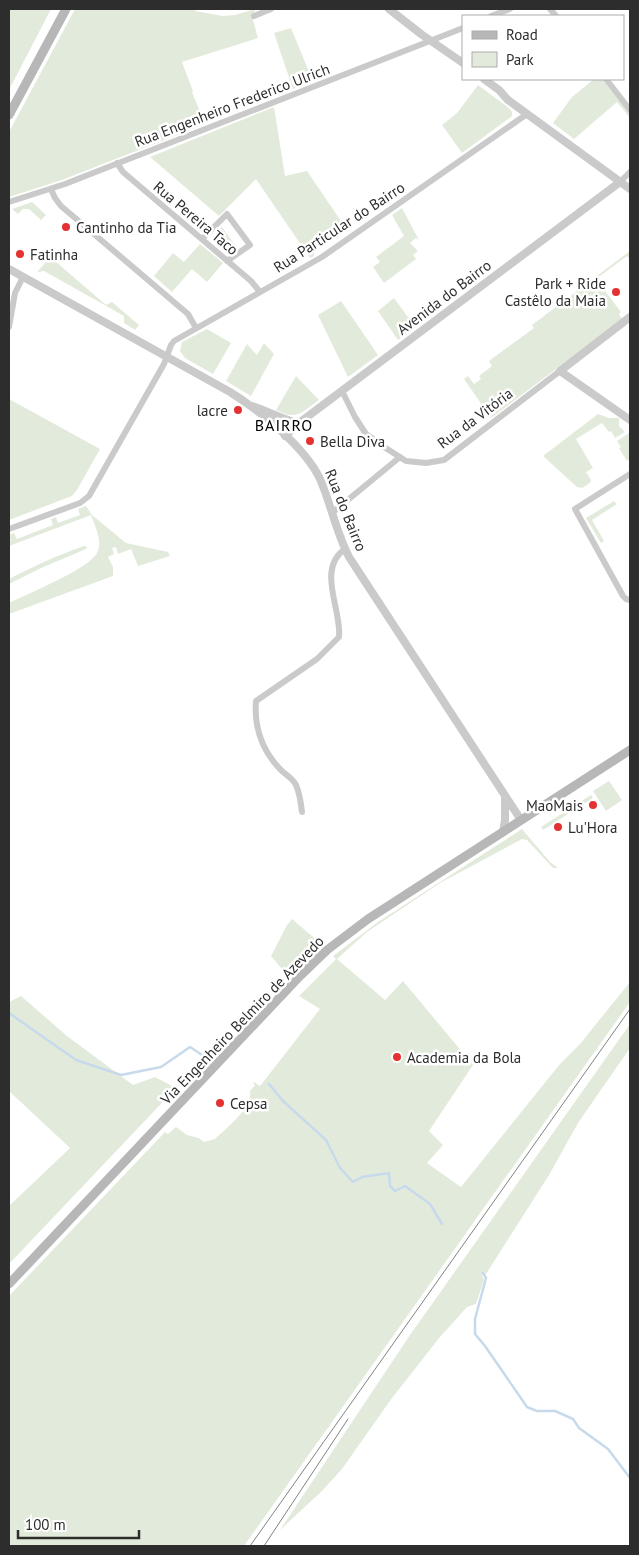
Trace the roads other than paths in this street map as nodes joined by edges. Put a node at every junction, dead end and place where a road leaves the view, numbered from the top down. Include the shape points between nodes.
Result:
1 (66, 9) edge
2 (271, 9) edge
3 (388, 9) edge
4 (510, 9) edge
5 (494, 15) edge
6 (254, 16) dead end
7 (462, 28) edge
8 (431, 41) junction
9 (462, 62) edge
10 (485, 80) edge
11 (607, 80) edge
12 (630, 110) edge
13 (527, 114) junction
14 (9, 115) edge
15 (117, 163) junction
16 (630, 172) edge
17 (620, 182) junction
18 (51, 189) junction
19 (630, 190) edge
20 (9, 202) edge
21 (202, 239) junction
22 (227, 261) junction
23 (9, 269) edge
24 (23, 277) junction
25 (260, 292) junction
26 (630, 317) edge
27 (9, 327) edge
28 (196, 328) junction
29 (167, 357) junction
30 (560, 371) junction
31 (342, 391) junction
32 (247, 404) junction
33 (630, 420) edge
34 (299, 423) junction
35 (286, 436) junction
36 (400, 457) junction
37 (630, 474) edge
38 (332, 513) junction
39 (9, 530) edge
40 (344, 549) junction
41 (630, 600) edge
42 (630, 750) edge
43 (505, 795) junction
44 (302, 812) dead end
45 (521, 820) junction
46 (502, 832) junction
47 (9, 1284) edge

1 - 14 main road
2 - 6 street
3 - 8 street
4 - 5 street
7 - 8 street, Rua Engenheiro Frederico Ulrich
8 - 9 street
8 - 15 street, Rua Engenheiro Frederico Ulrich
10 - 13 street
11 - 12 street
13 - 17 street
13 - 25 street, Rua Particular do Bairro via 346,240
15 - 18 street, Rua Engenheiro Frederico Ulrich
15 - 21 street, Rua Pereira Taco via 121,170
16 - 17 street
17 - 19 street
17 - 31 street, Avenida do Bairro
18 - 20 street, Rua Engenheiro Frederico Ulrich
18 - 28 street via 61,206 188,314
21 - 22 street, Rua Pereira Taco
21 - 22 street via 227,214 250,245
22 - 25 street, Rua Pereira Taco
23 - 24 street, Rua do Bairro
24 - 27 street via 15,293
24 - 29 street, Rua do Bairro
25 - 28 street, Rua Particular do Bairro
26 - 30 street, Rua da Vitória
28 - 29 street, Rua Particular do Bairro via 174,341
29 - 32 street, Rua do Bairro
29 - 39 street, Rua Particular do Bairro via 89,496 80,503
30 - 33 street
30 - 36 street, Rua da Vitória via 444,460 426,463 406,461
31 - 34 street, Avenida do Bairro
31 - 36 street, Rua da Vitória via 366,434
32 - 34 street
32 - 35 street, Rua do Bairro
34 - 35 street, Avenida do Bairro
35 - 38 street, Rua do Bairro via 316,471
36 - 38 street
37 - 41 street via 575,509 623,596
38 - 40 street, Rua do Bairro
40 - 43 street, Rua do Bairro
40 - 44 street via 332,567 330,580 339,619 339,637 317,660 256,701 255,715 261,744 296,785
42 - 45 main road, Via Engenheiro Belmiro de Azevedo
43 - 45 street, Rua do Bairro
43 - 46 street
45 - 46 main road, Via Engenheiro Belmiro de Azevedo
46 - 47 main road, Via Engenheiro Belmiro de Azevedo via 368,918 327,950

